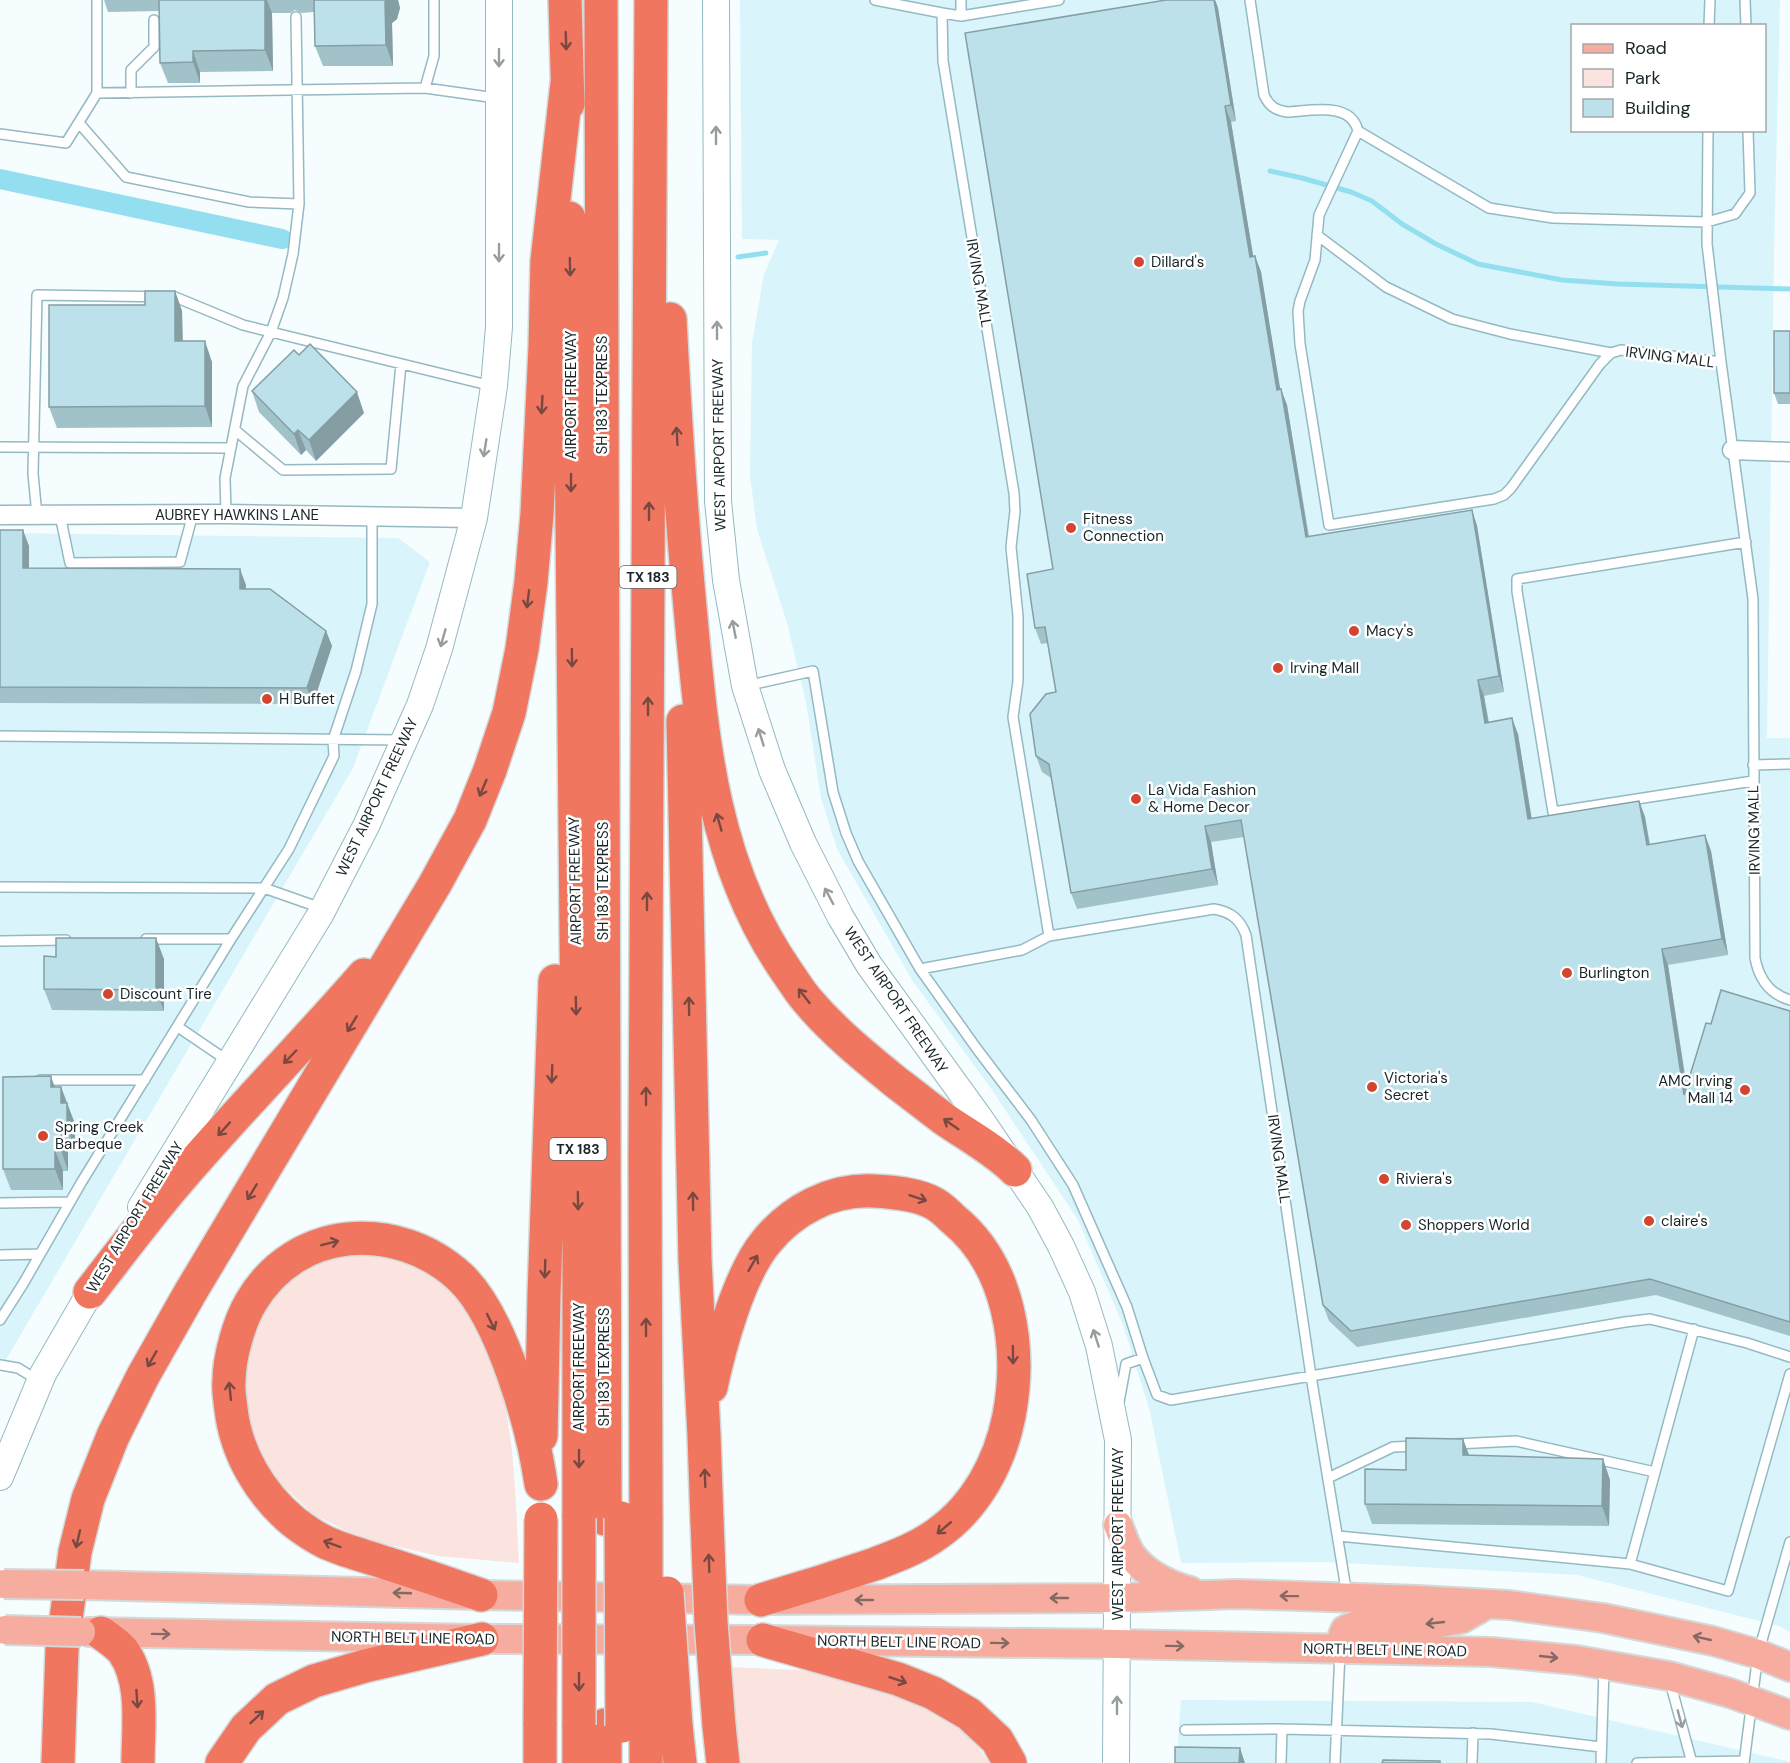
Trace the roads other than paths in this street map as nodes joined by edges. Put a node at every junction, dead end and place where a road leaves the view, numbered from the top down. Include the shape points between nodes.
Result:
1 (97, 0) edge
2 (434, 0) edge
3 (499, 0) edge
4 (565, 0) edge
5 (600, 0) edge
6 (617, 0) edge
7 (651, 0) edge
8 (665, 0) edge
9 (716, 0) edge
10 (875, 0) edge
11 (961, 0) edge
12 (1059, 0) edge
13 (1250, 0) edge
14 (1710, 0) edge
15 (1745, 0) edge
16 (942, 13) junction
17 (961, 16) junction
18 (296, 17) dead end
19 (154, 20) dead end
20 (1709, 24) edge
21 (1746, 24) edge
22 (567, 83) junction
23 (425, 88) junction
24 (296, 90) junction
25 (97, 93) junction
26 (131, 93) junction
27 (498, 99) junction
28 (79, 123) junction
29 (1358, 130) junction
30 (1708, 132) edge
31 (1748, 132) edge
32 (0, 134) edge
33 (299, 204) junction
34 (1707, 222) junction
35 (1317, 235) junction
36 (271, 332) junction
37 (1611, 353) junction
38 (1721, 362) junction
39 (401, 364) junction
40 (494, 386) junction
41 (235, 430) junction
42 (0, 447) edge
43 (34, 448) junction
44 (231, 448) junction
45 (1732, 450) junction
46 (1790, 452) edge
47 (680, 494) junction
48 (193, 514) junction
49 (226, 514) junction
50 (0, 515) edge
51 (37, 515) junction
52 (60, 515) junction
53 (372, 517) junction
54 (474, 518) junction
55 (1746, 542) junction
56 (745, 686) junction
57 (0, 736) edge
58 (333, 740) junction
59 (405, 740) junction
60 (1790, 764) edge
61 (1753, 765) junction
62 (574, 780) junction
63 (1753, 781) junction
64 (435, 884) junction
65 (0, 887) edge
66 (264, 888) junction
67 (323, 909) junction
68 (1049, 936) junction
69 (231, 939) junction
70 (0, 940) edge
71 (81, 940) edge
72 (138, 940) edge
73 (920, 969) junction
74 (1790, 1000) edge
75 (178, 1027) junction
76 (229, 1062) junction
77 (34, 1080) edge
78 (145, 1080) junction
79 (1016, 1170) junction
80 (70, 1202) junction
81 (0, 1203) edge
82 (0, 1254) edge
83 (40, 1254) junction
84 (90, 1292) junction
85 (0, 1320) edge
86 (1694, 1329) junction
87 (1790, 1357) edge
88 (1143, 1358) junction
89 (0, 1365) edge
90 (1790, 1374) edge
91 (1311, 1376) junction
92 (40, 1381) junction
93 (704, 1435) junction
94 (1118, 1440) junction
95 (1444, 1445) edge
96 (1424, 1446) edge
97 (1654, 1472) junction
98 (0, 1478) edge
99 (1328, 1478) junction
100 (541, 1484) junction
101 (623, 1519) junction
102 (1118, 1525) junction
103 (1338, 1536) junction
104 (1790, 1542) edge
105 (1630, 1564) junction
106 (2, 1584) edge
107 (481, 1595) junction
108 (1203, 1595) junction
109 (1348, 1597) junction
110 (1117, 1598) junction
111 (761, 1600) junction
112 (1489, 1604) junction
113 (2, 1630) edge
114 (91, 1632) junction
115 (482, 1639) junction
116 (763, 1640) junction
117 (1117, 1644) junction
118 (1340, 1649) junction
119 (1758, 1654) junction
120 (1604, 1664) junction
121 (1790, 1667) edge
122 (1669, 1676) junction
123 (1751, 1701) junction
124 (1790, 1715) edge
125 (625, 1726) junction
126 (1282, 1729) junction
127 (1185, 1730) dead end
128 (1335, 1730) junction
129 (1473, 1733) junction
130 (1601, 1747) junction
131 (1692, 1762) edge
132 (1744, 1762) edge
133 (58, 1763) edge
134 (138, 1763) edge
135 (222, 1763) edge
136 (540, 1763) edge
137 (579, 1763) edge
138 (605, 1763) edge
139 (622, 1763) edge
140 (646, 1763) edge
141 (680, 1763) edge
142 (723, 1763) edge
143 (1010, 1763) edge
144 (1116, 1763) edge
145 (1281, 1763) edge
146 (1335, 1763) edge
147 (1472, 1763) edge
148 (1601, 1763) edge
149 (1637, 1763) edge

1 - 25 lane
2 - 23 lane via 434,56
3 -> 27 main road, WEST AIRPORT FREEWAY
4 -> 22 highway, AIRPORT FREEWAY / TX 183
5 - 101 highway, SH 183 TEXPRESS
6 - 101 highway, SH 183 TEXPRESS
101 -> 7 highway, AIRPORT FREEWAY / TX 183 via 646,1386
47 -> 8 highway via 663,196
56 -> 9 main road, WEST AIRPORT FREEWAY via 726,580 718,501
10 - 16 lane
11 - 17 lane
12 - 17 lane
13 - 29 lane via 1267,102 1287,112 1340,111 1352,118
14 - 20 lane
15 - 21 lane
16 - 17 lane
16 - 68 lane, IRVING MALL via 943,61 1014,493 1011,547 1018,616 1018,681 1013,717
18 - 24 lane
19 - 26 lane via 154,47 131,70
22 -> 62 highway, AIRPORT FREEWAY / TX 183
22 -> 64 highway via 547,261 537,514 522,650 509,713 490,770 470,820
23 - 24 lane
23 - 27 lane
24 - 26 lane
24 - 33 lane
25 - 26 lane
25 - 28 lane
27 -> 40 main road, WEST AIRPORT FREEWAY via 499,327
28 - 32 lane via 66,143
28 - 33 lane via 126,177 249,202
29 - 34 lane via 1489,208 1552,218
29 - 35 lane, IRVING MALL via 1323,203
30 - 34 lane
31 - 34 lane via 1750,194 1735,214
33 - 36 lane via 293,254
34 - 38 lane
35 - 37 lane via 1386,287 1452,319
35 - 37 lane, IRVING MALL via 1315,260 1300,301 1298,322 1329,525 1504,495
36 - 39 lane
36 - 41 lane via 243,386
36 - 43 lane via 175,297 38,295
37 - 38 lane, IRVING MALL via 1622,350
38 - 45 lane, IRVING MALL
39 - 40 lane
39 - 41 lane via 391,469 283,470
40 -> 54 main road, WEST AIRPORT FREEWAY
41 - 44 lane
42 - 43 lane
43 - 44 lane
43 - 51 lane
44 - 49 lane via 225,478
45 - 46 street
45 - 55 lane, IRVING MALL
79 -> 47 highway via 941,1117 831,1027 805,998 757,924 729,854 705,754
93 -> 47 highway via 694,1260
48 - 49 street, AUBREY HAWKINS LANE
48 - 52 street, AUBREY HAWKINS LANE
48 - 52 lane via 180,562 70,563
49 - 53 street, AUBREY HAWKINS LANE
50 - 51 street, AUBREY HAWKINS LANE
51 - 52 street, AUBREY HAWKINS LANE
53 - 54 street, AUBREY HAWKINS LANE
53 - 58 lane via 372,604 356,671
54 -> 59 main road, WEST AIRPORT FREEWAY via 439,650
55 - 61 lane, IRVING MALL via 1753,599
55 - 63 lane via 1517,579 1517,591 1552,812
56 - 73 lane via 813,671 840,818 867,879
79 -> 56 main road, WEST AIRPORT FREEWAY via 880,981 840,916 786,803
57 - 58 lane
58 - 59 lane
58 - 66 lane via 334,756 289,849
59 - 67 main road, WEST AIRPORT FREEWAY
60 - 61 lane
61 - 63 lane, IRVING MALL
62 -> 100 highway via 558,890
62 -> 101 highway, AIRPORT FREEWAY / TX 183 via 579,1220
63 - 74 lane, IRVING MALL via 1755,958 1766,985
64 -> 84 highway via 368,969 177,1182
64 -> 133 highway via 190,1293 113,1436 88,1499 75,1552 62,1649
65 - 66 lane
66 - 67 lane
66 - 69 lane
67 - 76 main road, WEST AIRPORT FREEWAY
68 - 73 lane via 1022,950
68 - 91 lane, IRVING MALL via 1214,909 1229,913 1243,926
69 - 72 lane
69 - 75 lane
70 - 71 lane
73 - 88 lane via 1031,1120 1073,1185 1127,1307
75 - 76 lane
75 - 78 lane
76 - 84 main road, WEST AIRPORT FREEWAY
77 - 78 lane
78 - 80 lane
94 -> 79 main road, WEST AIRPORT FREEWAY via 1099,1346 1082,1292 1040,1207
80 - 81 lane
80 - 83 lane
82 - 83 lane
83 - 85 lane
84 - 92 main road, WEST AIRPORT FREEWAY
86 - 87 lane
86 - 91 lane via 1650,1320 1625,1322
86 - 97 lane
88 - 91 lane via 1157,1395 1171,1400
88 - 94 lane via 1126,1364 1119,1400
89 - 92 lane via 18,1368
90 - 105 lane via 1728,1591
91 - 99 lane
92 - 98 main road, WEST AIRPORT FREEWAY via 11,1440
93 -> 111 highway via 715,1367 745,1277 764,1243 789,1217 821,1199 858,1190 898,1192 935,1204 967,1230 988,1259 1005,1298 1013,1343 1014,1391 1005,1438 989,1477 965,1510 937,1534 905,1552
142 -> 93 highway, bridge via 711,1622
94 - 102 main road, WEST AIRPORT FREEWAY
95 - 97 lane via 1516,1441
96 - 99 lane via 1393,1448
97 - 105 lane
99 - 103 lane
107 -> 100 highway via 324,1542 293,1521 266,1494 244,1459 233,1421 228,1380 236,1336 250,1303 269,1278 295,1256 326,1243 360,1237 395,1241 432,1256 462,1278 502,1345 526,1416
100 - 136 highway, bridge
101 - 125 highway, AIRPORT FREEWAY / TX 183, bridge
101 - 125 highway, bridge via 668,1634
102 - 108 main road via 1131,1555 1150,1574 1172,1586
102 - 110 main road, WEST AIRPORT FREEWAY
103 - 105 lane
103 - 109 lane
104 - 119 lane
107 -> 106 main road, bridge
107 - 111 main road
109 -> 108 main road
108 - 110 main road
109 - 112 main road
110 -> 111 main road
110 - 117 main road, WEST AIRPORT FREEWAY
112 -> 118 main road via 1461,1618 1435,1624 1357,1625 1345,1630
119 -> 112 main road via 1703,1638 1603,1618
113 - 114 main road, NORTH BELT LINE ROAD, bridge
114 -> 115 main road, NORTH BELT LINE ROAD
114 -> 134 highway via 122,1650 132,1668 138,1696
115 - 116 main road, NORTH BELT LINE ROAD
135 -> 115 highway via 246,1728 277,1699 314,1681
116 -> 117 main road, NORTH BELT LINE ROAD
116 -> 143 highway via 933,1693 969,1713 996,1740
117 -> 118 main road, NORTH BELT LINE ROAD
144 -> 117 main road, WEST AIRPORT FREEWAY
118 -> 120 main road, NORTH BELT LINE ROAD via 1491,1652
118 - 128 lane
119 - 121 main road
119 - 123 lane
120 - 122 main road, NORTH BELT LINE ROAD
120 - 130 lane
122 - 123 main road, NORTH BELT LINE ROAD
122 -> 131 lane
123 - 124 main road, NORTH BELT LINE ROAD
123 - 132 lane
125 - 137 highway, AIRPORT FREEWAY / TX 183
125 - 138 highway
125 - 139 highway
125 - 140 highway, AIRPORT FREEWAY / TX 183
125 - 141 highway
126 - 127 lane
126 - 128 lane
126 - 145 lane
128 - 129 lane
128 - 146 lane
129 - 130 lane
129 - 147 lane
130 - 148 lane
131 - 132 lane
131 - 149 lane

